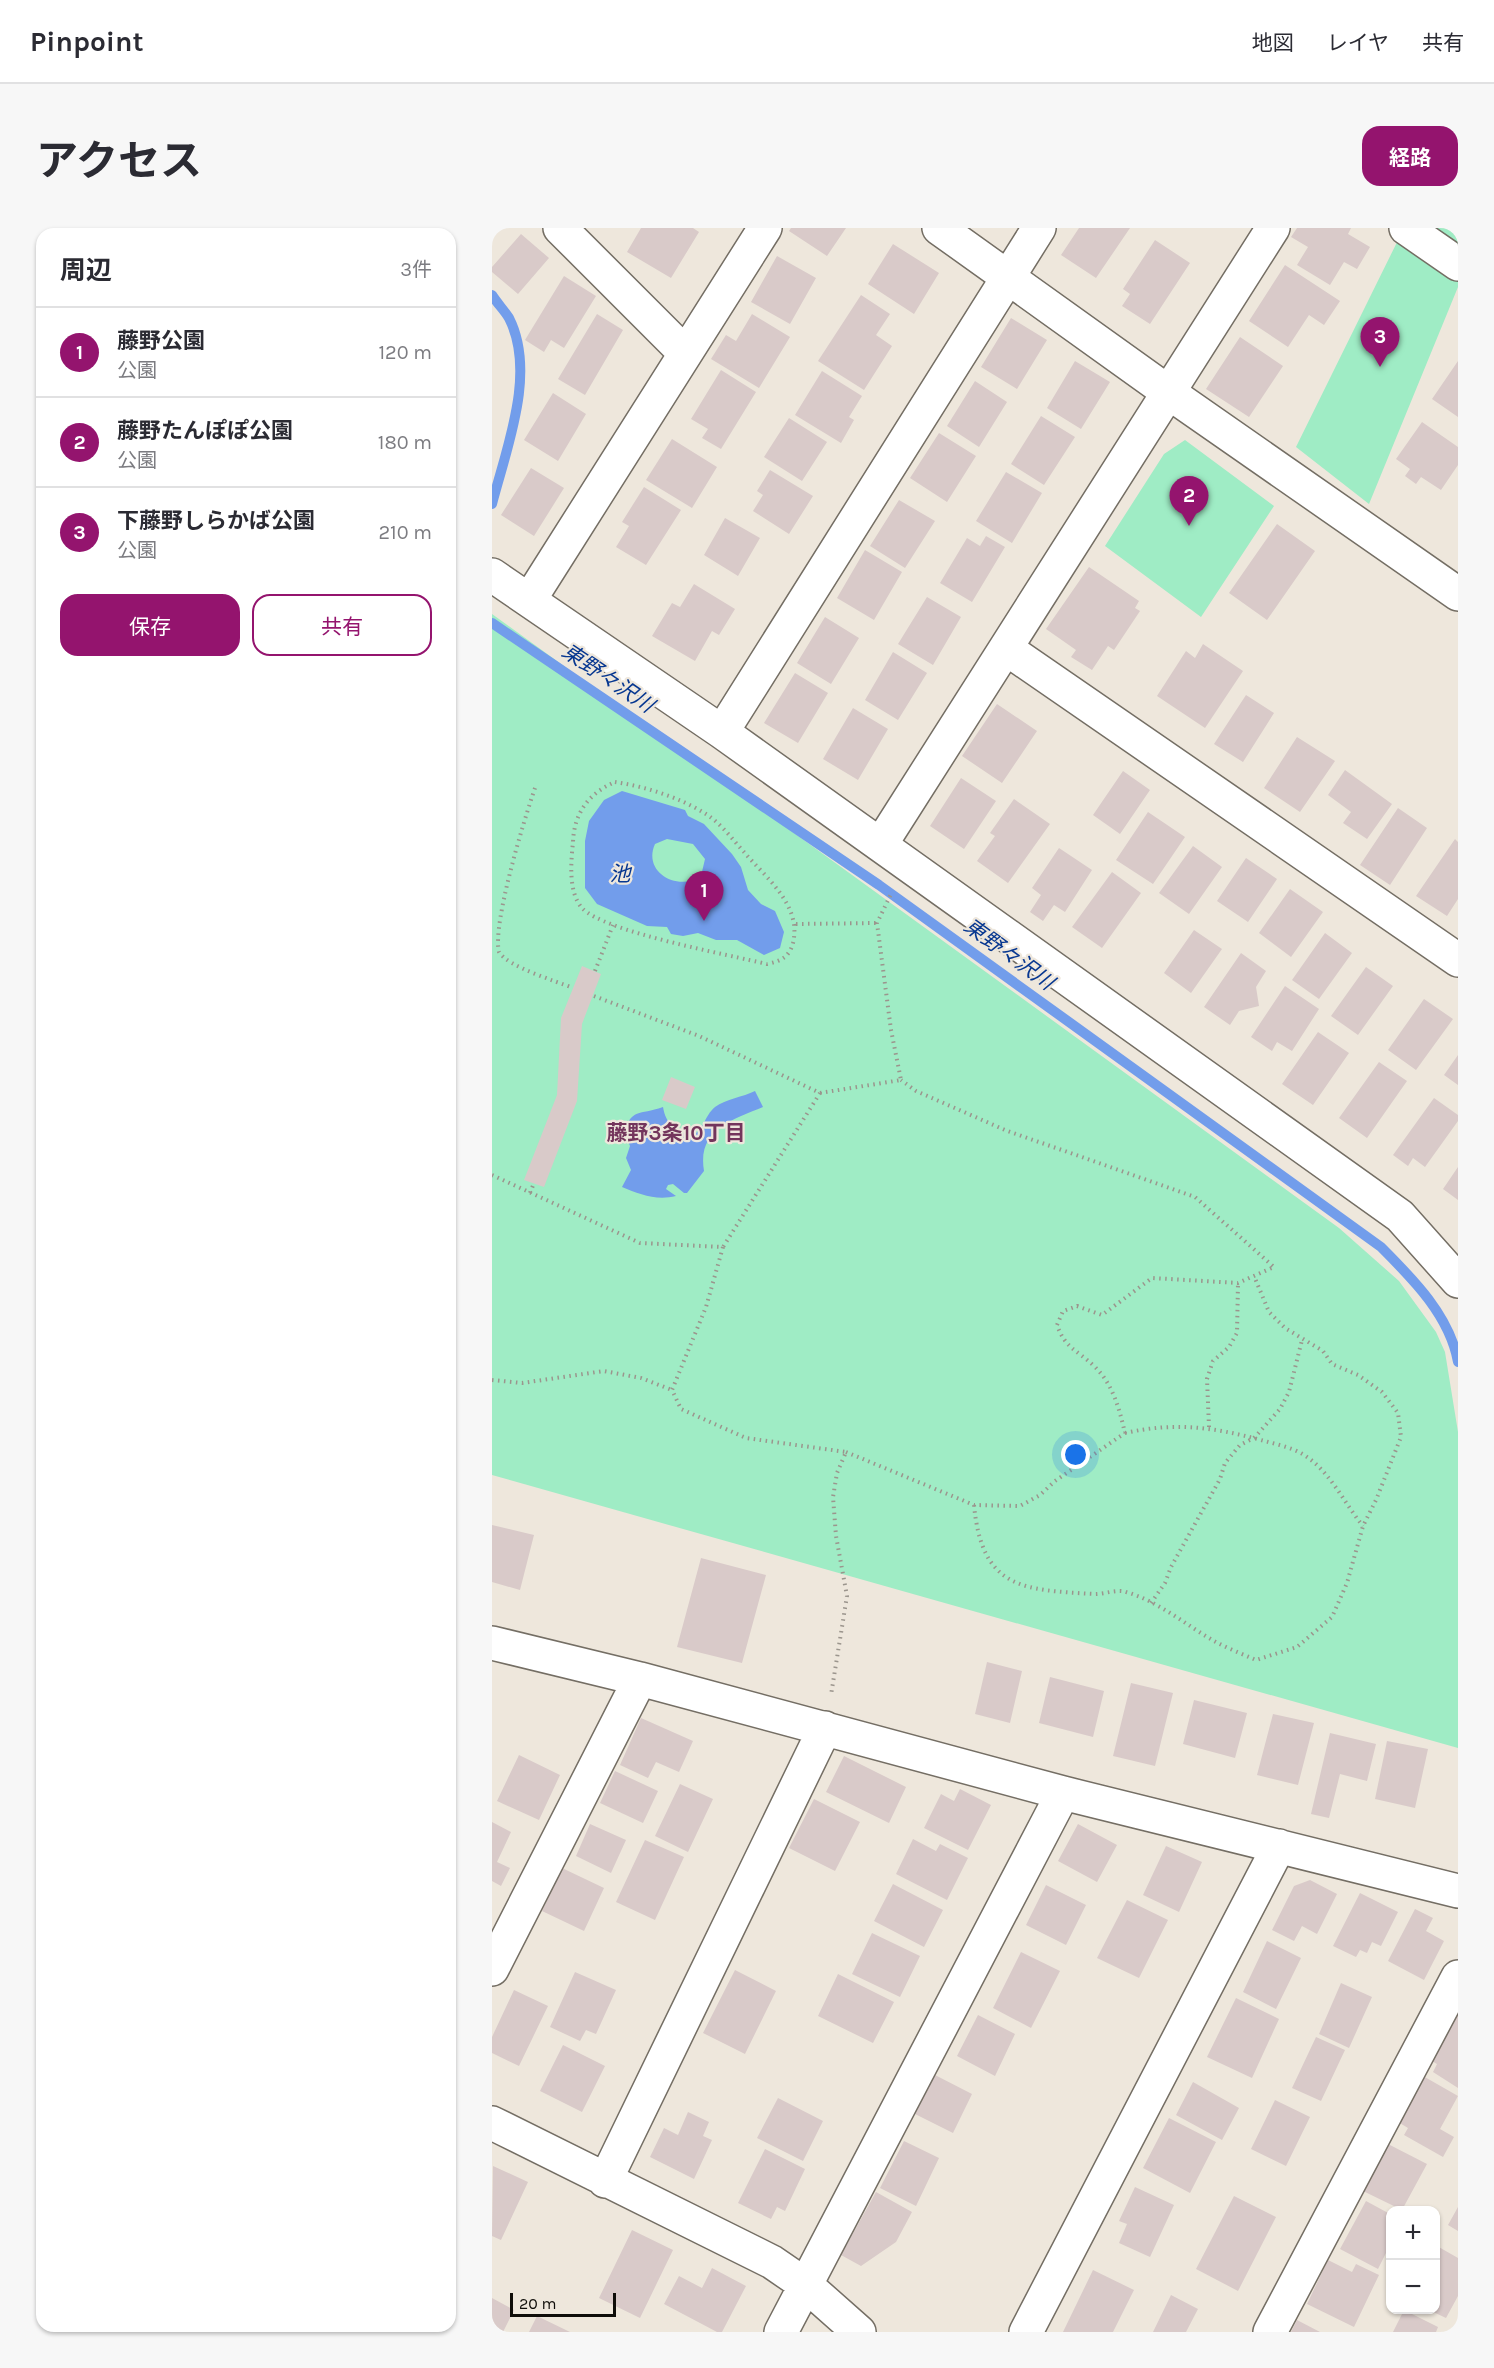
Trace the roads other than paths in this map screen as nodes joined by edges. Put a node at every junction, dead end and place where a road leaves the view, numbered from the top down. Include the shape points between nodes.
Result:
1 (560, 228) edge
2 (765, 228) edge
3 (939, 228) edge
4 (1039, 228) edge
5 (1273, 228) edge
6 (1406, 228) edge
7 (1458, 264) edge
8 (1007, 278) junction
9 (686, 353) junction
10 (1168, 392) junction
11 (492, 575) edge
12 (1458, 594) edge
13 (530, 599) junction
14 (1007, 650) junction
15 (722, 732) junction
16 (881, 844) junction
17 (1458, 960) edge
18 (1458, 1281) edge
19 (492, 1643) edge
20 (640, 1679) junction
21 (825, 1728) junction
22 (1062, 1793) junction
23 (1279, 1846) junction
24 (1458, 1891) edge
25 (492, 1969) edge
26 (1458, 1977) edge
27 (492, 2123) edge
28 (605, 2181) junction
29 (807, 2286) junction
30 (781, 2332) edge
31 (859, 2332) edge
32 (1026, 2332) edge
33 (1270, 2332) edge

1 - 9 street
2 - 9 street
3 - 8 street
4 - 8 street
5 - 10 street
6 - 7 street
8 - 10 street
8 - 15 street
9 - 13 street
10 - 12 street
10 - 14 street
11 - 13 street
13 - 15 street
14 - 16 street
14 - 17 street
15 - 16 street
16 - 18 street via 1400,1216
19 - 20 street
20 - 21 street
20 - 25 street
21 - 22 street
21 - 28 street
22 - 23 street
22 - 29 street
23 - 24 street
23 - 32 street
26 - 33 street
27 - 28 street
28 - 29 street via 772,2262
29 - 30 street
29 - 31 street

